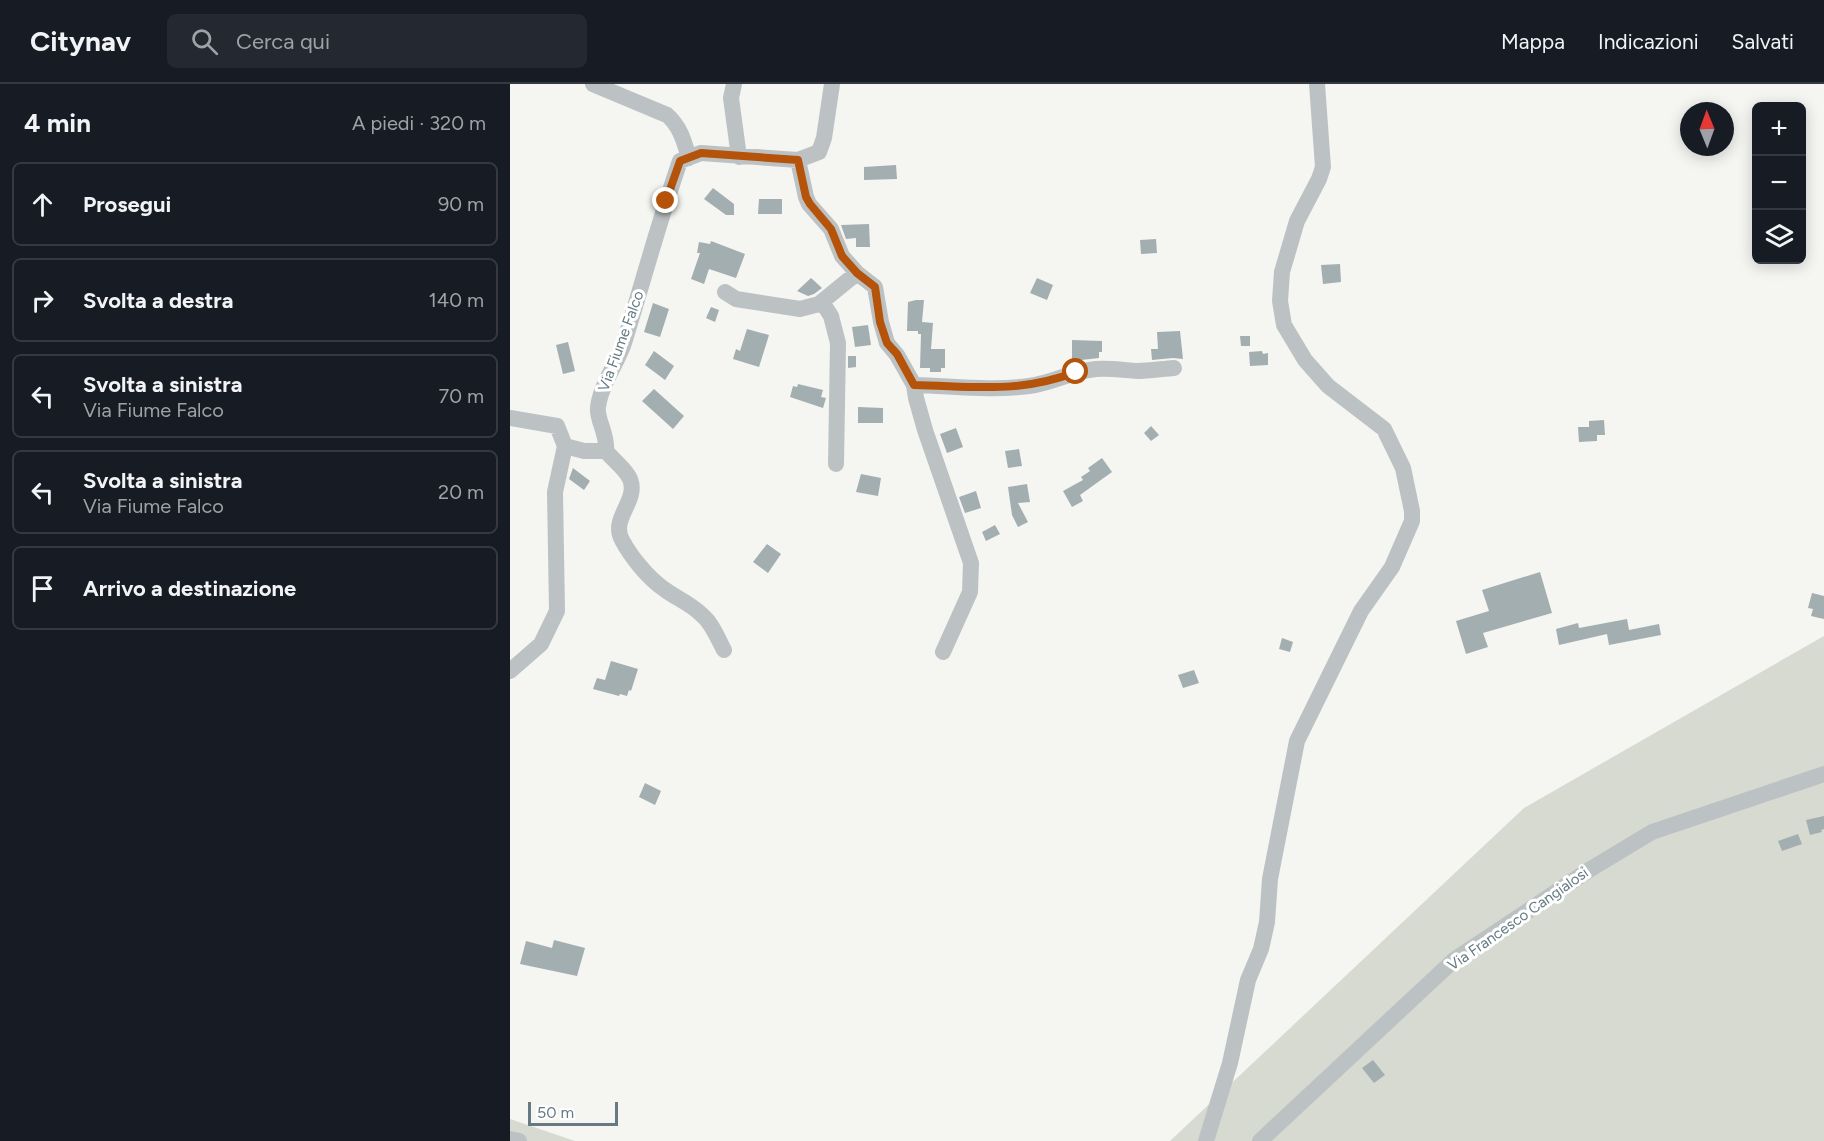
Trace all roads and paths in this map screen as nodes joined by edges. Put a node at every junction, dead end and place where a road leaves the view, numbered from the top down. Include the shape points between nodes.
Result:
1 (593, 84) edge
2 (734, 84) edge
3 (832, 84) edge
4 (1317, 84) edge
5 (739, 157) junction
6 (689, 158) junction
7 (798, 160) junction
8 (857, 273) junction
9 (725, 292) dead end
10 (822, 302) junction
11 (1174, 368) dead end
12 (914, 385) junction
13 (510, 418) edge
14 (565, 446) junction
15 (606, 451) junction
16 (836, 464) dead end
17 (724, 650) dead end
18 (943, 652) dead end
19 (510, 671) edge
20 (1824, 774) edge
21 (510, 1139) edge
22 (519, 1141) edge
23 (1206, 1141) edge
24 (1260, 1141) edge

1 - 6 street via 667,115 683,138
2 - 5 street via 730,98
3 - 7 street via 819,152
4 - 23 street via 1323,167 1297,221 1282,272 1280,301 1284,325 1305,360 1328,386 1384,429 1403,468 1412,521 1392,567 1361,611 1297,741 1270,879 1261,949 1248,980 1230,1063
5 - 6 street via 701,153
5 - 7 street
6 - 15 street, Via Fiume Falco via 680,161 618,360 604,385 597,409 608,440
7 - 8 street via 806,197
8 - 10 street
8 - 12 street via 875,287 887,343
9 - 10 street via 736,299 800,309
10 - 16 street via 836,328
11 - 12 street via 1097,369 1010,388
12 - 18 street via 925,430 971,563 970,592
13 - 14 street via 557,426
14 - 15 street
14 - 19 street via 555,492 557,611 541,644
15 - 17 street via 630,478 628,501 619,524 622,541 663,589 704,616
20 - 24 street, Via Francesco Cangialosi via 1652,832 1589,870 1454,960
21 - 22 street

